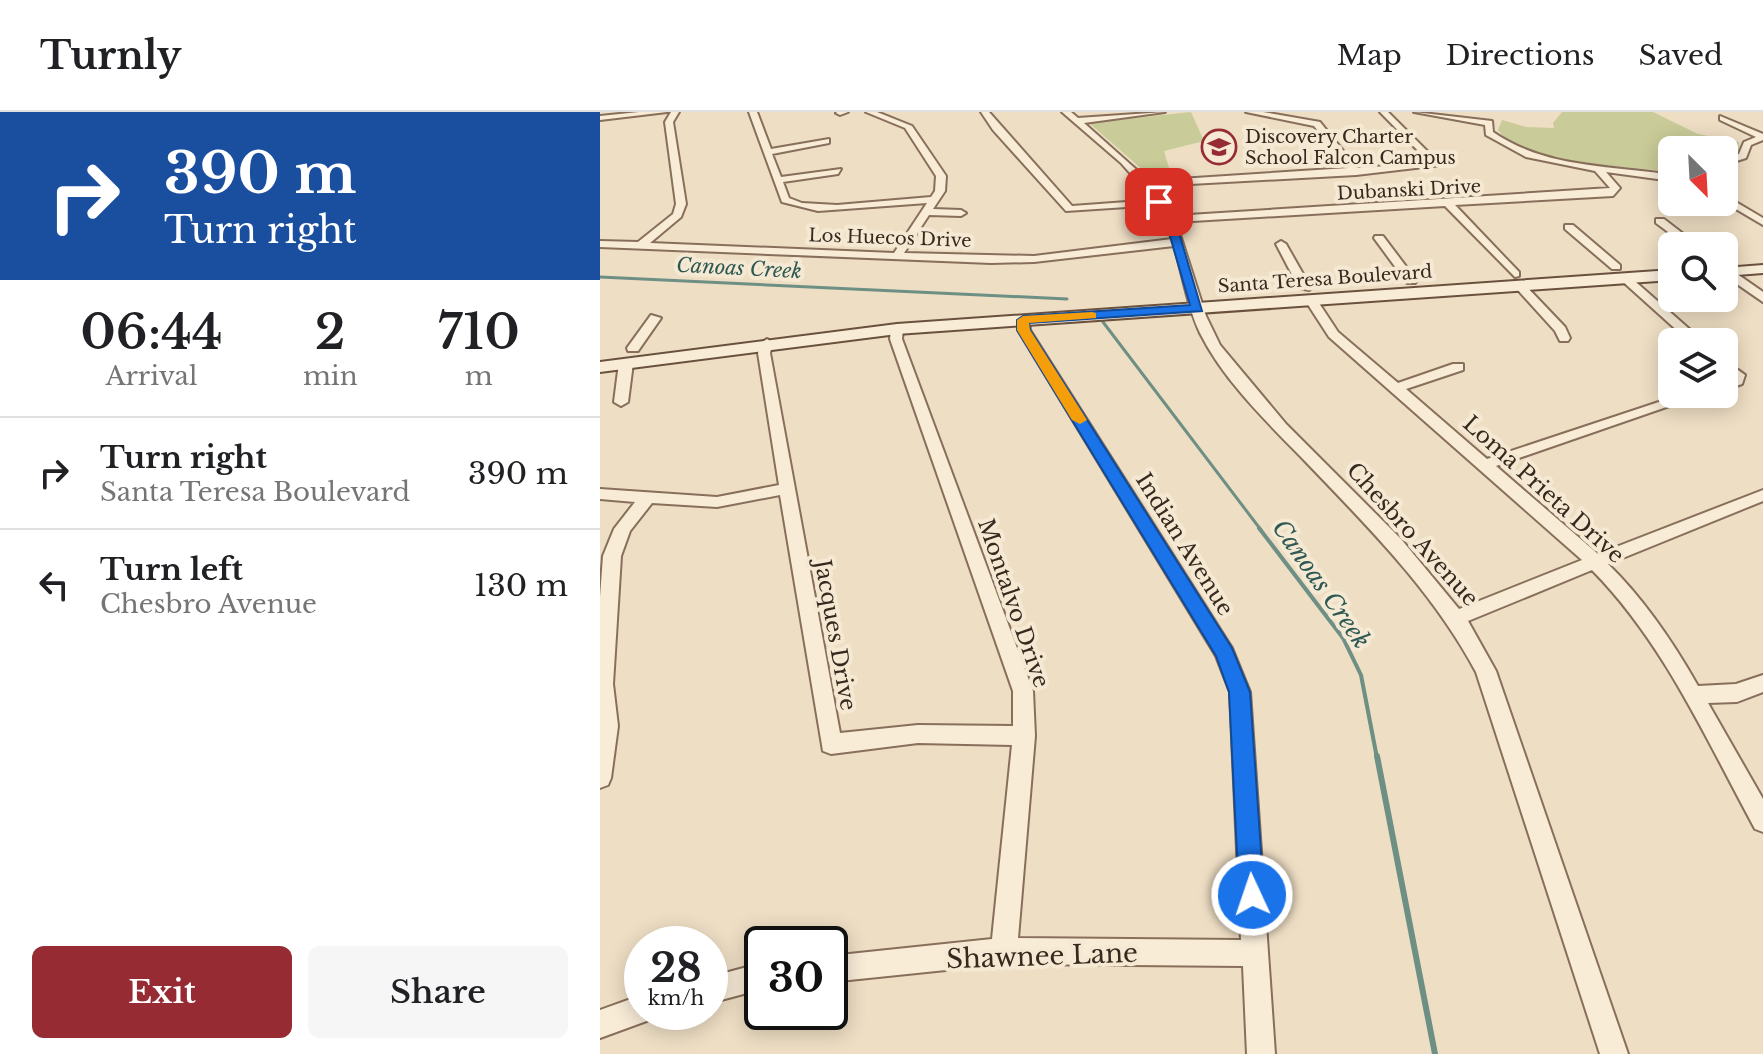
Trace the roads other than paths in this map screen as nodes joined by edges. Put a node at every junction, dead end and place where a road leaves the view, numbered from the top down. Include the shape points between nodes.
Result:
1 (663, 112) edge
2 (675, 112) edge
3 (753, 112) edge
4 (870, 112) edge
5 (896, 112) edge
6 (985, 112) edge
7 (1066, 112) edge
8 (1161, 112) edge
9 (1250, 112) edge
10 (1384, 112) edge
11 (1420, 112) edge
12 (883, 116) junction
13 (600, 118) edge
14 (1723, 118) dead end
15 (1076, 121) junction
16 (1762, 137) edge
17 (826, 141) dead end
18 (768, 152) junction
19 (1531, 155) junction
20 (1738, 158) edge
21 (1518, 161) dead end
22 (1595, 166) junction
23 (838, 171) dead end
24 (1356, 172) junction
25 (1658, 176) edge
26 (778, 180) junction
27 (1146, 184) junction
28 (934, 200) junction
29 (1159, 202) junction
30 (1449, 204) junction
31 (1738, 207) edge
32 (926, 212) junction
33 (961, 213) dead end
34 (1170, 219) junction
35 (1660, 221) dead end
36 (1763, 222) edge
37 (1569, 227) dead end
38 (1675, 232) edge
39 (1379, 238) dead end
40 (1177, 242) junction
41 (600, 244) edge
42 (1281, 244) dead end
43 (641, 245) junction
44 (897, 256) junction
45 (1763, 258) edge
46 (1738, 265) edge
47 (1658, 266) edge
48 (1738, 268) edge
49 (1763, 269) edge
50 (1620, 273) junction
51 (1658, 274) edge
52 (1738, 278) edge
53 (1518, 280) junction
54 (1411, 281) junction
55 (1308, 294) junction
56 (1763, 298) edge
57 (1195, 302) junction
58 (655, 318) dead end
59 (1023, 320) junction
60 (1682, 328) edge
61 (897, 329) junction
62 (1564, 338) dead end
63 (767, 343) junction
64 (600, 354) edge
65 (630, 355) junction
66 (600, 367) edge
67 (1458, 367) dead end
68 (1396, 388) junction
69 (621, 402) dead end
70 (1658, 407) edge
71 (1484, 465) junction
72 (785, 489) junction
73 (600, 494) edge
74 (1763, 495) edge
75 (648, 497) junction
76 (1596, 562) junction
77 (1457, 617) junction
78 (1763, 683) edge
79 (1692, 695) junction
80 (1024, 736) junction
81 (600, 778) edge
82 (1763, 821) edge
83 (1004, 951) junction
84 (1255, 953) junction
85 (848, 967) edge
86 (624, 1015) edge
87 (600, 1024) edge
88 (1261, 1054) edge
89 (1614, 1054) edge

1 - 13 street
2 - 43 street via 669,122 681,204 677,215
3 - 18 street
4 - 12 street
5 - 12 street
6 - 29 street via 1069,209
7 - 15 street, Chesbro Avenue
8 - 15 street
9 - 24 street via 1317,124
10 - 24 street via 1437,165
11 - 19 street via 1493,120 1489,133
12 - 28 street via 908,126 941,176
14 - 16 street
15 - 27 street, Chesbro Avenue
16 - 20 street via 1747,144
17 - 18 street
18 - 26 street
19 - 21 street
19 - 22 street
22 - 25 street
22 - 30 street, Dubanski Drive via 1615,188 1613,193
23 - 26 street
24 - 27 street
26 - 28 street via 785,200 816,209
27 - 29 street, Chesbro Avenue
28 - 32 street
29 - 34 street, Chesbro Avenue
30 - 34 street, Dubanski Drive
30 - 53 street
31 - 36 street
32 - 33 street
32 - 44 street
34 - 40 street, Chesbro Avenue
35 - 38 street
37 - 50 street
39 - 54 street
40 - 44 street, Los Huecos Drive via 1034,259
40 - 57 street, Chesbro Avenue
41 - 43 street, Los Huecos Drive
42 - 55 street, Loma Prieta Drive
43 - 44 street, Los Huecos Drive
45 - 46 main road
47 - 50 main road, Santa Teresa Boulevard
48 - 49 main road
50 - 51 main road, Santa Teresa Boulevard
50 - 53 main road, Santa Teresa Boulevard
50 - 60 street
52 - 56 street
53 - 54 main road, Santa Teresa Boulevard
53 - 55 main road, Santa Teresa Boulevard
53 - 62 street
54 - 55 main road, Santa Teresa Boulevard
55 - 57 main road, Santa Teresa Boulevard
55 - 68 street, Loma Prieta Drive via 1333,334
57 - 59 main road, Santa Teresa Boulevard
57 - 65 main road, Santa Teresa Boulevard via 882,318
57 - 77 street, Chesbro Avenue via 1214,345 1260,401
58 - 65 street
59 - 61 main road, Santa Teresa Boulevard
59 - 84 street, Indian Avenue via 1024,330 1225,654 1240,692
61 - 63 main road, Santa Teresa Boulevard
61 - 80 street, Montalvo Drive via 896,339 1023,691
63 - 65 main road, Santa Teresa Boulevard
63 - 72 street, Jacques Drive via 764,353
64 - 65 main road, Santa Teresa Boulevard
65 - 66 main road, Santa Teresa Boulevard
65 - 69 street
67 - 68 street
68 - 71 street, Loma Prieta Drive
70 - 71 street
71 - 76 street, Loma Prieta Drive
72 - 75 street via 717,502
72 - 80 street, Jacques Drive via 831,744 918,734
73 - 75 street
74 - 76 street
75 - 81 street via 622,529 612,556 603,684 607,726
76 - 77 street
76 - 79 street, Loma Prieta Drive via 1648,621
77 - 89 street, Chesbro Avenue via 1486,671
78 - 79 street via 1737,693
79 - 82 street, Loma Prieta Drive
80 - 83 street, Montalvo Drive
83 - 84 street, Shawnee Lane
83 - 85 street, Shawnee Lane
84 - 88 street, Indian Avenue
86 - 87 street

